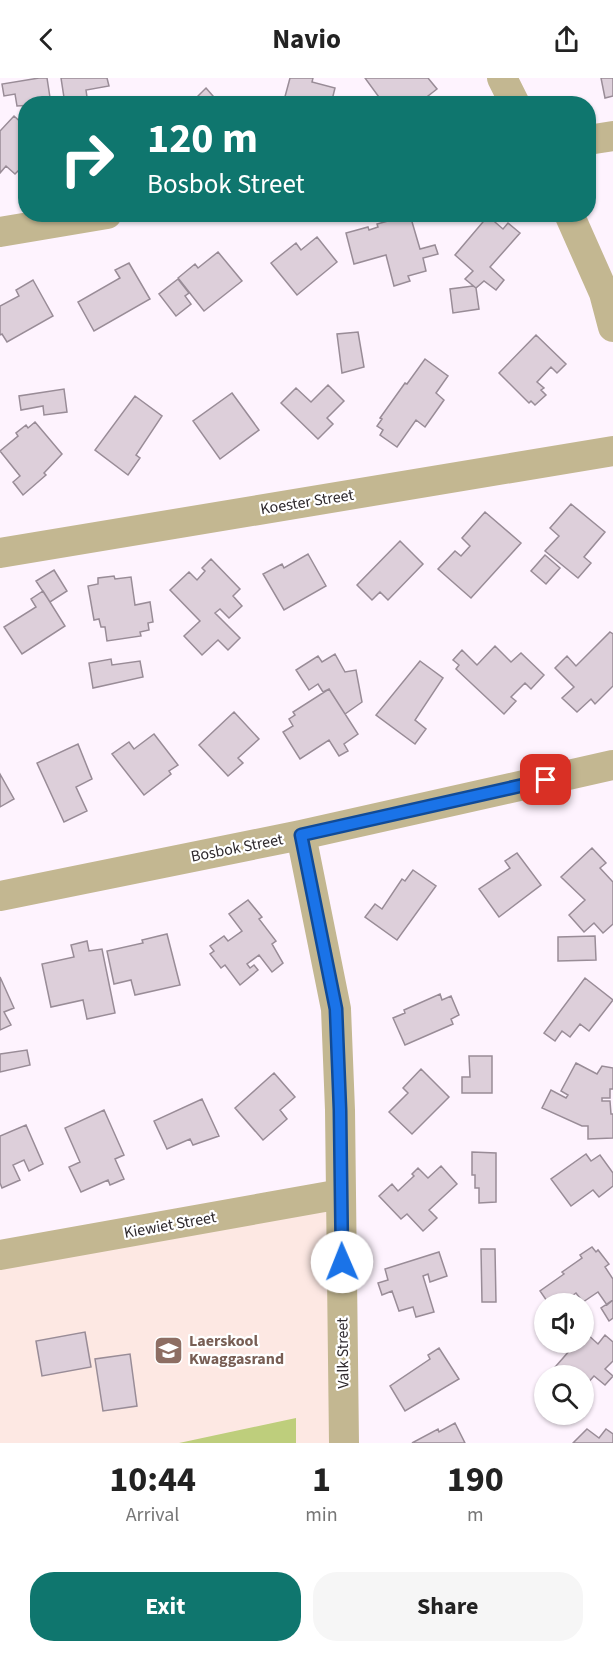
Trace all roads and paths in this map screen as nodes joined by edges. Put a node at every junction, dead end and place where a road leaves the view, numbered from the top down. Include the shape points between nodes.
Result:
1 (502, 78) edge
2 (511, 96) edge
3 (613, 136) edge
4 (596, 139) edge
5 (59, 222) edge
6 (573, 222) edge
7 (0, 232) edge
8 (613, 327) edge
9 (613, 451) edge
10 (0, 552) edge
11 (613, 765) edge
12 (301, 835) junction
13 (0, 896) edge
14 (341, 1194) junction
15 (0, 1255) edge
16 (344, 1443) edge

1 - 2 street
3 - 4 street
5 - 7 street
6 - 8 street via 604,293
9 - 10 street, Koester Street
11 - 12 street, Bosbok Street
12 - 13 street, Bosbok Street
12 - 14 street, Valk Street via 336,1009
14 - 15 street, Kiewiet Street
14 - 16 street, Valk Street

